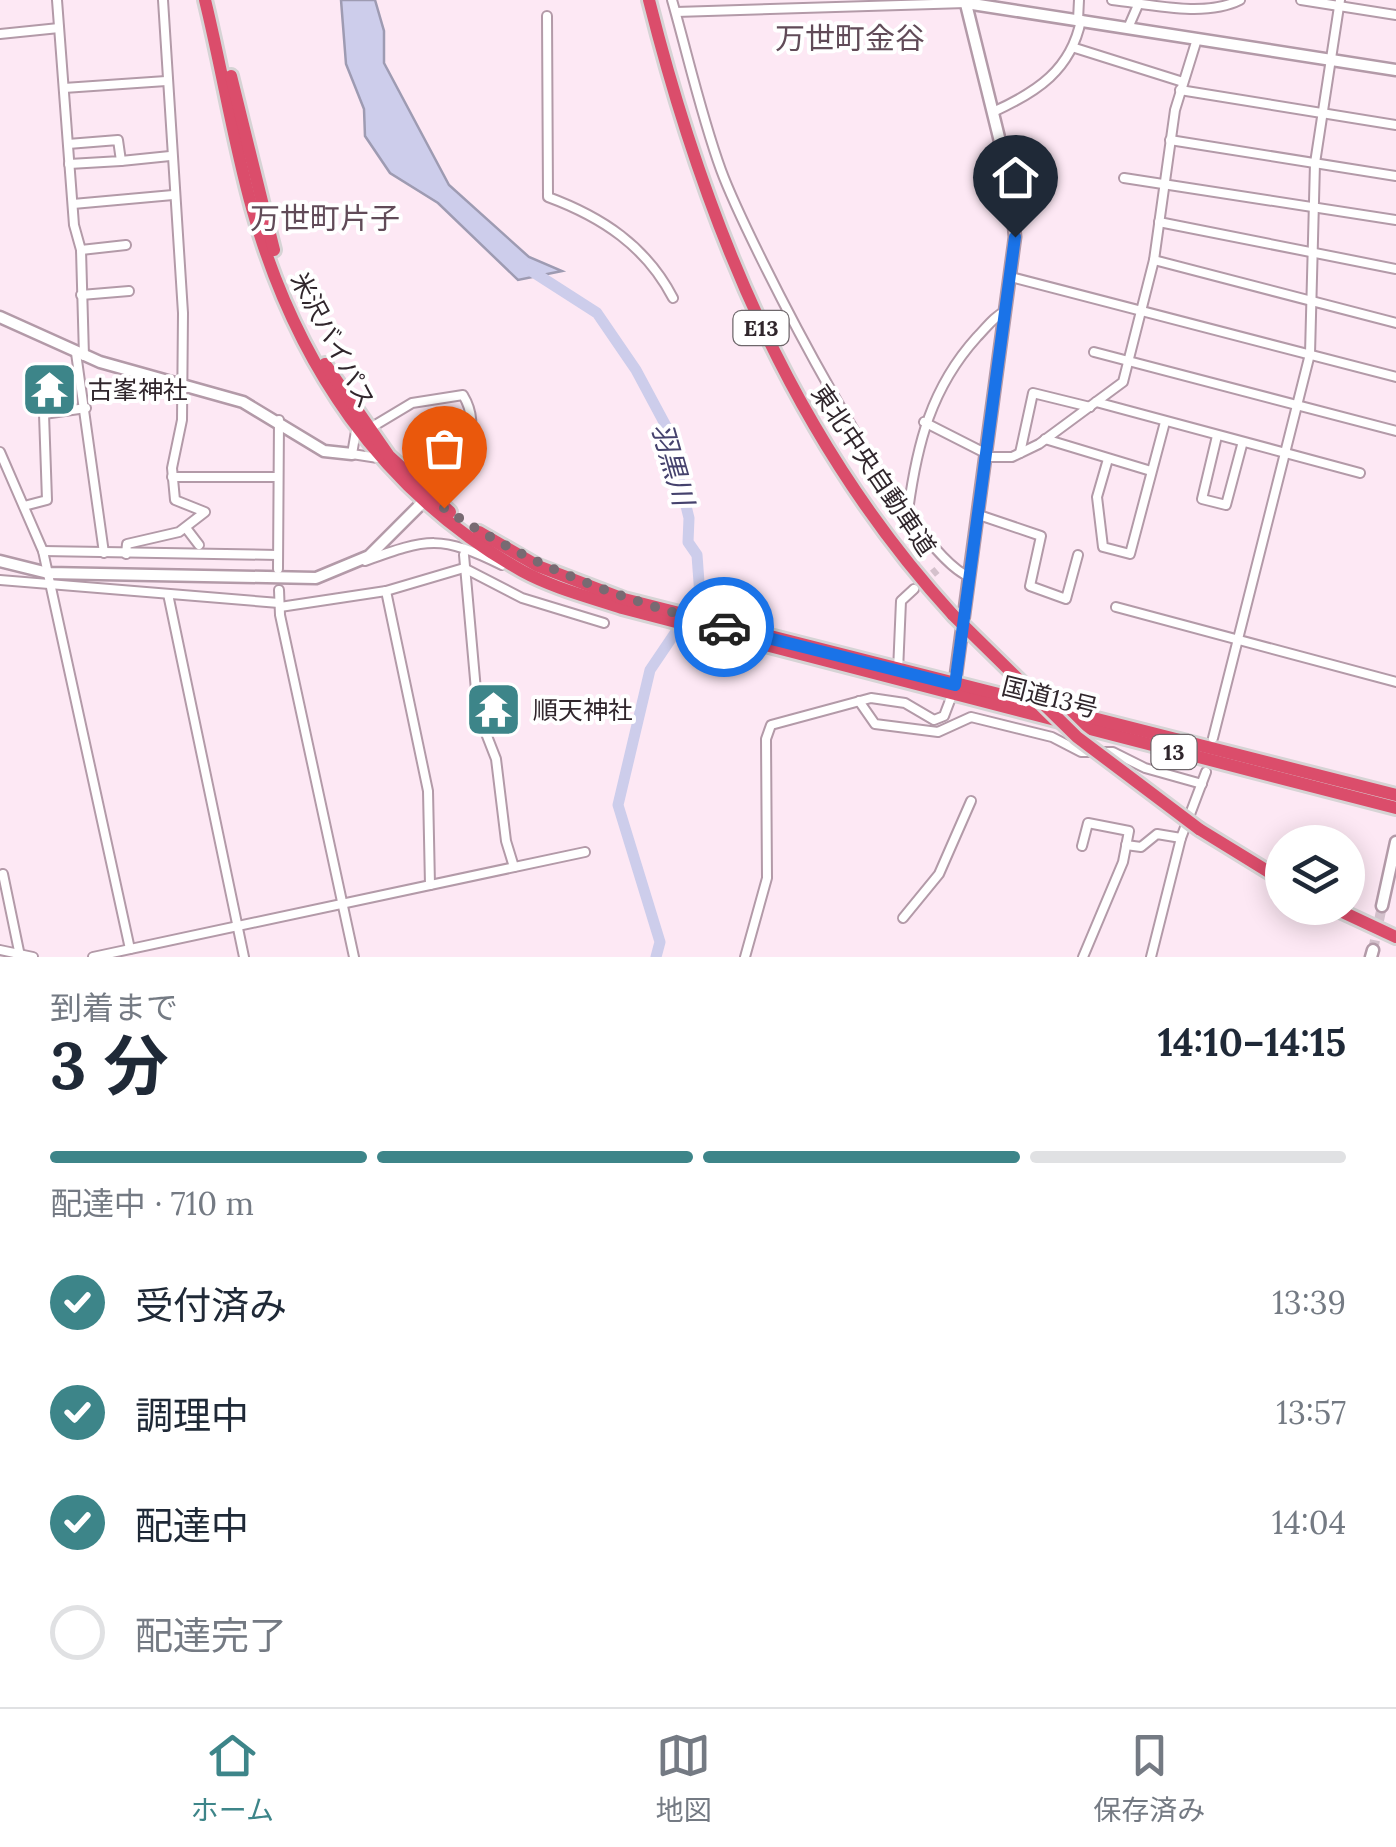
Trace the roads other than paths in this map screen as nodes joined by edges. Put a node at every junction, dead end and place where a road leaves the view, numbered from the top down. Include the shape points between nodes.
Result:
1 (58, 0) edge
2 (164, 0) edge
3 (205, 0) edge
4 (214, 0) edge
5 (652, 0) edge
6 (672, 0) edge
7 (735, 0) edge
8 (1039, 0) edge
9 (1079, 0) edge
10 (1112, 0) edge
11 (1240, 0) edge
12 (1302, 0) edge
13 (965, 2) edge
14 (995, 3) edge
15 (1340, 3) edge
16 (1138, 6) junction
17 (735, 11) junction
18 (676, 12) junction
19 (1038, 13) junction
20 (1396, 15) edge
21 (547, 16) dead end
22 (1079, 20) junction
23 (60, 28) junction
24 (1128, 28) junction
25 (0, 34) edge
26 (1197, 39) junction
27 (1075, 48) junction
28 (1330, 60) junction
29 (1396, 70) edge
30 (166, 81) junction
31 (1182, 86) junction
32 (64, 88) junction
33 (993, 112) junction
34 (1321, 113) junction
35 (1396, 125) edge
36 (1170, 140) junction
37 (68, 144) junction
38 (170, 156) junction
39 (121, 161) junction
40 (1315, 163) junction
41 (70, 164) junction
42 (1396, 176) edge
43 (1124, 178) dead end
44 (1164, 186) junction
45 (174, 195) junction
46 (72, 204) junction
47 (1313, 205) junction
48 (1396, 220) edge
49 (1159, 222) junction
50 (126, 246) dead end
51 (81, 250) junction
52 (1311, 252) junction
53 (1154, 260) junction
54 (1396, 270) edge
55 (1011, 277) junction
56 (129, 291) dead end
57 (81, 295) junction
58 (673, 298) dead end
59 (1311, 300) junction
60 (1142, 308) junction
61 (1006, 310) junction
62 (0, 317) edge
63 (1396, 323) edge
64 (1094, 352) dead end
65 (1310, 354) junction
66 (80, 355) junction
67 (1128, 361) junction
68 (1396, 377) edge
69 (183, 384) junction
70 (1093, 404) junction
71 (1297, 405) junction
72 (86, 408) junction
73 (278, 420) junction
74 (924, 422) junction
75 (1165, 422) junction
76 (362, 431) junction
77 (1396, 431) edge
78 (1218, 436) junction
79 (1045, 439) junction
80 (1242, 444) junction
81 (0, 452) edge
82 (1020, 452) junction
83 (1284, 452) junction
84 (352, 454) junction
85 (987, 456) junction
86 (378, 458) junction
87 (1108, 459) junction
88 (1151, 471) junction
89 (1360, 474) dead end
90 (172, 477) junction
91 (276, 477) junction
92 (427, 499) junction
93 (24, 506) junction
94 (908, 511) junction
95 (979, 516) junction
96 (186, 528) junction
97 (155, 538) junction
98 (199, 545) dead end
99 (43, 551) junction
100 (104, 553) junction
101 (126, 554) junction
102 (156, 554) junction
103 (278, 555) junction
104 (464, 555) dead end
105 (1078, 555) dead end
106 (0, 561) edge
107 (946, 563) junction
108 (358, 564) junction
109 (464, 568) junction
110 (278, 569) dead end
111 (938, 570) tunnel mouth
112 (535, 576) junction
113 (970, 577) junction
114 (49, 579) junction
115 (0, 580) edge
116 (914, 589) tunnel mouth
117 (279, 590) dead end
118 (386, 591) junction
119 (168, 594) junction
120 (623, 604) junction
121 (280, 605) junction
122 (1116, 607) dead end
123 (604, 623) dead end
124 (739, 637) junction
125 (1237, 641) junction
126 (898, 672) junction
127 (1396, 682) edge
128 (954, 690) junction
129 (859, 701) junction
130 (1213, 738) dead end
131 (1206, 772) dead end
132 (1202, 784) junction
133 (1396, 795) edge
134 (971, 801) dead end
135 (1396, 808) edge
136 (1182, 838) junction
137 (1396, 842) edge
138 (1082, 846) dead end
139 (1126, 846) junction
140 (586, 852) dead end
141 (514, 867) junction
142 (1265, 867) edge
143 (4, 874) dead end
144 (430, 886) junction
145 (342, 903) junction
146 (1382, 906) tunnel mouth
147 (902, 918) dead end
148 (1365, 918) edge
149 (1365, 921) edge
150 (238, 926) junction
151 (1396, 934) edge
152 (130, 949) junction
153 (0, 950) edge
154 (20, 956) edge
155 (34, 957) edge
156 (93, 957) edge
157 (244, 957) edge
158 (354, 957) edge
159 (745, 957) edge
160 (1083, 957) edge
161 (1151, 957) edge

1 - 23 street
2 - 30 street
3 - 76 highway, 米沢バイパス / 13 via 263,246 303,342
4 - 76 highway, 米沢バイパス / 13 via 272,244 317,350
5 - 142 highway, 東北中央自動車道 / E13, bridge via 699,176 770,348 864,504 956,613 1077,738
6 - 18 street
7 - 17 street
8 - 19 street
9 - 22 street
10 - 16 street
11 - 16 street via 1222,7
12 - 15 street
13 - 14 street
13 - 17 street
13 - 33 street
14 - 19 street
15 - 20 street
15 - 28 street
16 - 24 street
17 - 18 street
18 - 94 street via 734,201 833,396
19 - 22 street
21 - 58 street via 548,197 609,224 642,254
22 - 24 street
22 - 27 street
23 - 25 street
23 - 32 street
24 - 26 street
26 - 28 street
26 - 31 street
27 - 31 street
27 - 33 street via 1039,91
28 - 29 street
28 - 34 street
30 - 32 street
30 - 38 street
31 - 34 street
31 - 36 street
32 - 37 street
33 - 55 street via 1014,214
34 - 35 street
34 - 40 street
36 - 40 street
36 - 44 street
37 - 39 street via 118,140
37 - 41 street
38 - 39 street
38 - 45 street
39 - 41 street
40 - 42 street
40 - 47 street
41 - 46 street
43 - 44 street
44 - 47 street
44 - 49 street
45 - 46 street
45 - 69 street
46 - 51 street
47 - 48 street
47 - 52 street
49 - 52 street
49 - 53 street
50 - 51 street
51 - 57 street
52 - 54 street
52 - 59 street
53 - 59 street
53 - 60 street
55 - 60 street
55 - 61 street
56 - 57 street
57 - 66 street
59 - 63 street
59 - 65 street
60 - 65 street
60 - 67 street
61 - 74 street via 953,365
61 - 85 street
62 - 66 street
64 - 67 street
65 - 68 street
65 - 71 street
66 - 69 street
66 - 72 street
67 - 70 street via 1123,382
67 - 71 street
69 - 73 street
69 - 90 street
70 - 75 street
70 - 79 street
70 - 82 street via 1033,393
71 - 77 street
71 - 83 street
72 - 93 street via 44,414 47,500
72 - 100 street
73 - 84 street via 324,451
73 - 91 street
74 - 85 street
74 - 94 street
75 - 78 street
75 - 88 street
76 - 84 street
76 - 86 highway, 米沢バイパス / 13
76 - 92 highway, 米沢バイパス / 13
76 - 92 street via 412,404 463,395 468,448
78 - 80 street
78 - 80 street via 1202,499 1226,505
79 - 82 street
79 - 87 street
80 - 83 street
81 - 93 street
82 - 85 street
83 - 89 street
83 - 125 street
84 - 86 street
85 - 95 street
86 - 92 highway, 米沢バイパス / 13
87 - 88 street
87 - 88 street via 1097,497 1102,547 1130,554
90 - 91 street
90 - 96 street via 175,500 205,512
91 - 103 street
92 - 108 street
92 - 112 highway, 国道13号 / 13
92 - 120 highway, 国道13号 / 13 via 526,560
93 - 99 street
94 - 107 street
95 - 105 street via 1041,536 1030,586 1066,599
95 - 113 street
96 - 97 street
96 - 98 street
97 - 101 street via 126,544
97 - 102 street
99 - 100 street
99 - 114 street
100 - 101 street
101 - 102 street
102 - 103 street
103 - 110 street
104 - 109 street
106 - 114 street
107 - 111 street
107 - 113 street
108 - 112 street via 407,544 442,540
108 - 114 street via 300,580
109 - 118 street
109 - 123 street via 522,598
109 - 141 street via 478,713 496,759
112 - 120 highway, 国道13号 / 13
113 - 128 street
114 - 115 street
114 - 119 street
114 - 152 street
116 - 126 street via 901,601
117 - 121 street
118 - 121 street
118 - 144 street via 429,798
119 - 121 street
119 - 150 street
120 - 124 highway, 国道13号 / 13
121 - 145 street
122 - 125 street
124 - 126 highway, 国道13号 / 13
124 - 128 highway, 国道13号 / 13
125 - 127 street
125 - 130 street
126 - 128 highway, 国道13号 / 13
128 - 129 street via 944,716 934,720 893,700
128 - 133 highway, 国道13号 / 13
128 - 135 highway, 国道13号 / 13
129 - 132 street via 874,724 938,732 971,717 1052,737 1081,752 1113,752
129 - 159 street via 778,722 767,732 767,878
131 - 132 street
132 - 136 street
134 - 147 street via 939,874
136 - 139 street via 1158,834 1142,848
136 - 161 street
137 - 146 street
138 - 139 street via 1088,823 1129,831
139 - 160 street
140 - 141 street
141 - 144 street
143 - 154 street
144 - 145 street
145 - 150 street
145 - 158 street
148 - 151 highway
149 - 151 highway
150 - 152 street
150 - 157 street
152 - 156 street
153 - 154 street
154 - 155 street

